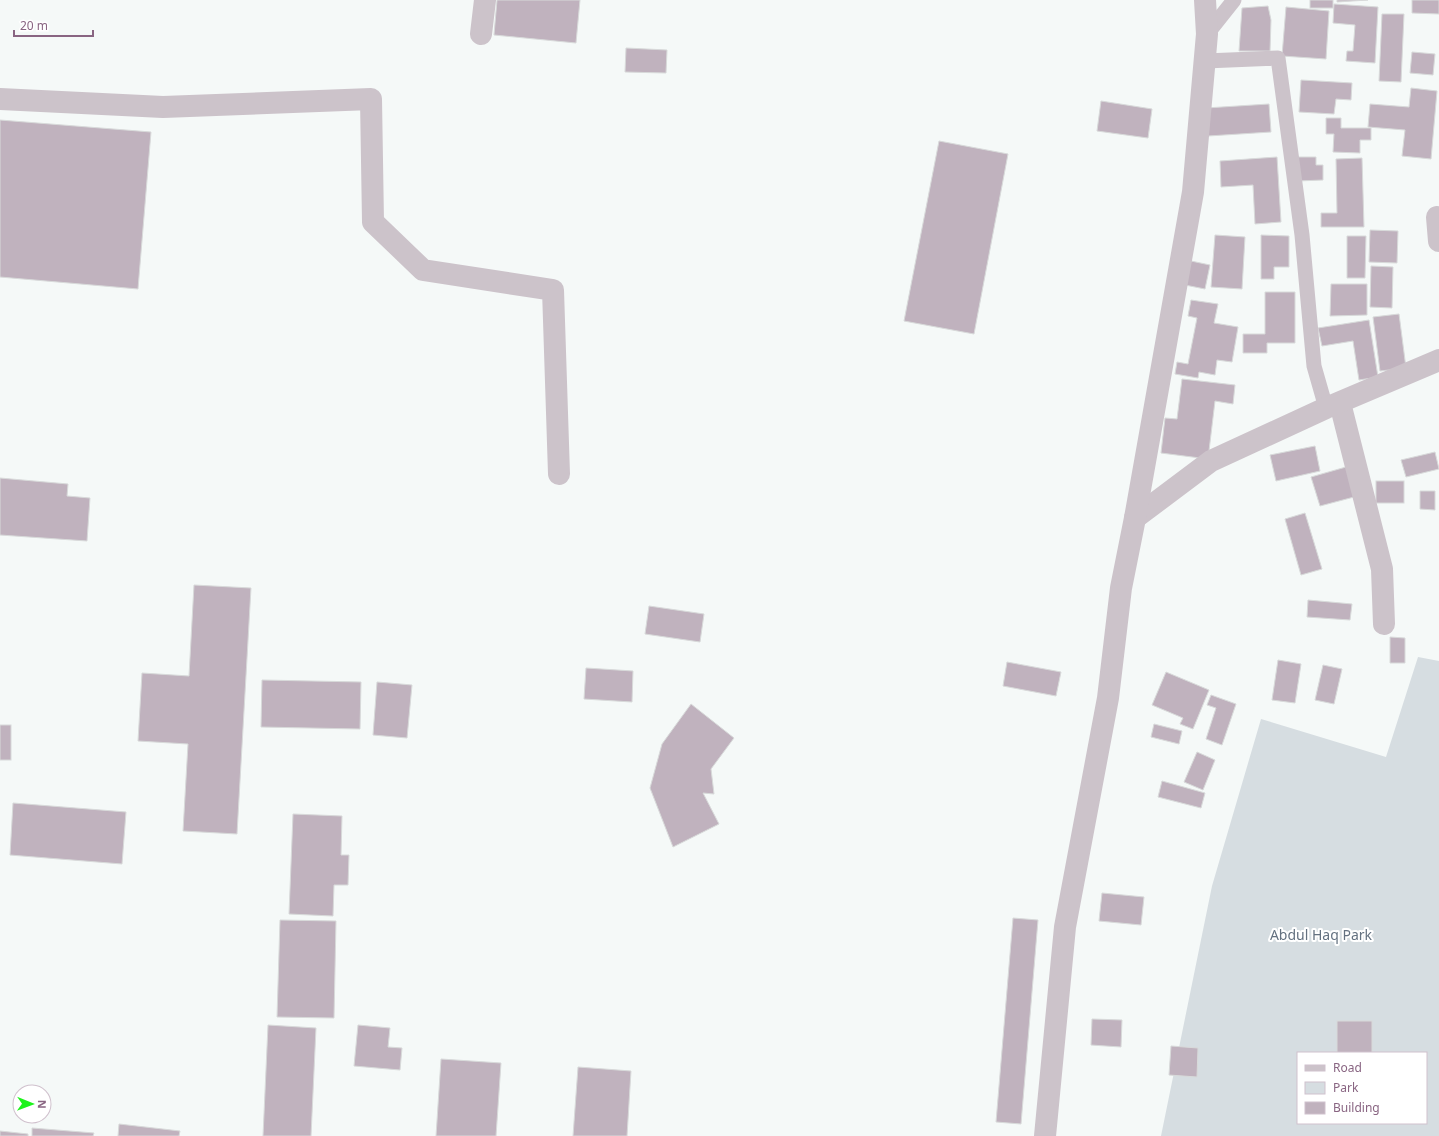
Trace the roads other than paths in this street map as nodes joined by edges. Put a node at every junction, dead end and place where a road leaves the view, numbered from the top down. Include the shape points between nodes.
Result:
1 (485, 0) edge
2 (1205, 0) edge
3 (1234, 0) edge
4 (481, 34) dead end
5 (1207, 34) junction
6 (1205, 61) junction
7 (0, 99) edge
8 (1437, 218) dead end
9 (1439, 241) edge
10 (1439, 360) edge
11 (1333, 406) junction
12 (559, 474) dead end
13 (1135, 518) junction
14 (1384, 624) dead end
15 (1045, 1136) edge

1 - 4 street
2 - 5 street
3 - 5 lane
5 - 6 street
6 - 11 lane via 1278,58 1302,235 1314,366
6 - 13 street via 1193,192
7 - 12 street via 162,107 371,99 373,222 422,270 552,290
8 - 9 street
10 - 11 street
11 - 13 street via 1211,461
11 - 14 street via 1382,569
13 - 15 street via 1121,588 1108,698 1065,927

